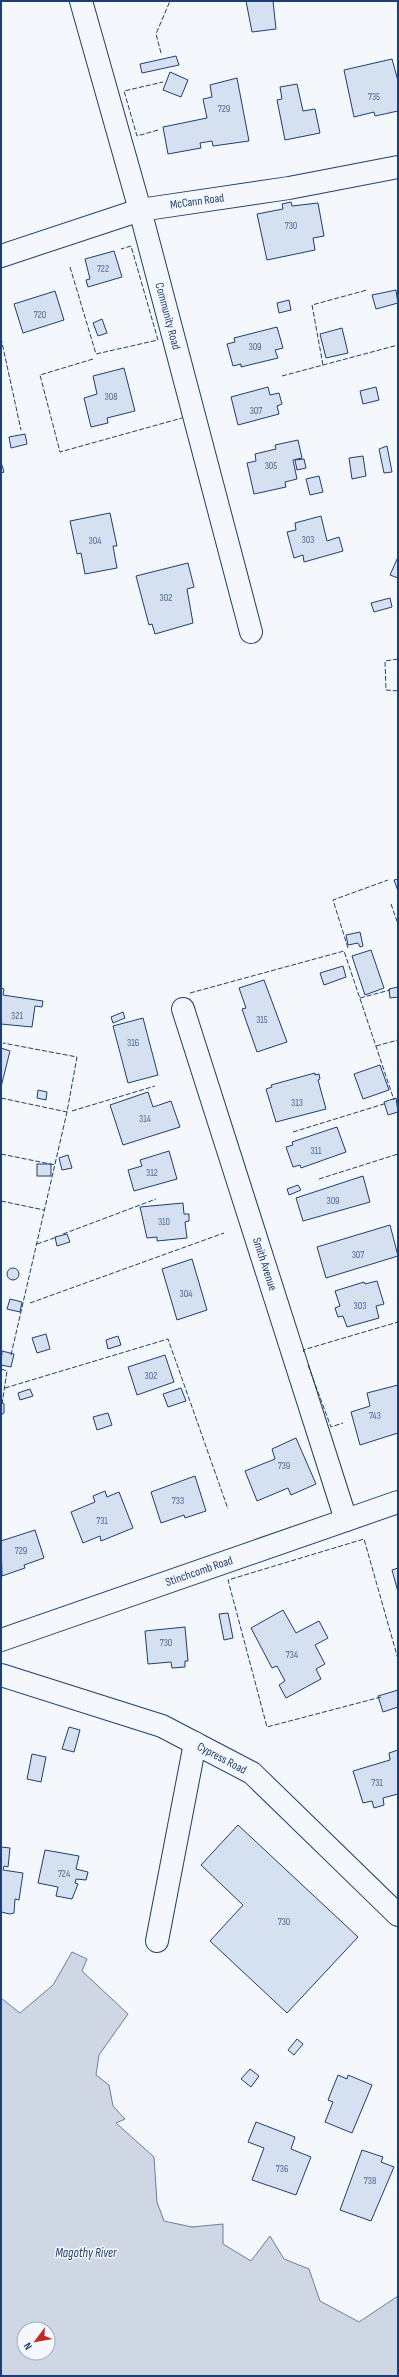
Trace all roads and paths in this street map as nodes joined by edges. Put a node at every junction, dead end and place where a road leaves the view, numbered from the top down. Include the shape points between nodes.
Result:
1 (81, 1) edge
2 (398, 167) edge
3 (140, 210) junction
4 (1, 256) edge
5 (251, 632) dead end
6 (183, 1009) dead end
7 (398, 1502) edge
8 (346, 1520) junction
9 (1, 1640) edge
10 (1, 1675) edge
11 (195, 1743) junction
12 (398, 1915) edge
13 (157, 1941) dead end

1 - 3 street, Community Road
2 - 3 street, McCann Road via 289,188
3 - 4 street, McCann Road
3 - 5 street, Community Road
6 - 8 street, Smith Avenue
7 - 8 street, Stinchcomb Road
8 - 9 street, Stinchcomb Road
10 - 11 street, Cypress Road via 162,1726
11 - 12 street, Cypress Road via 252,1773
11 - 13 street

